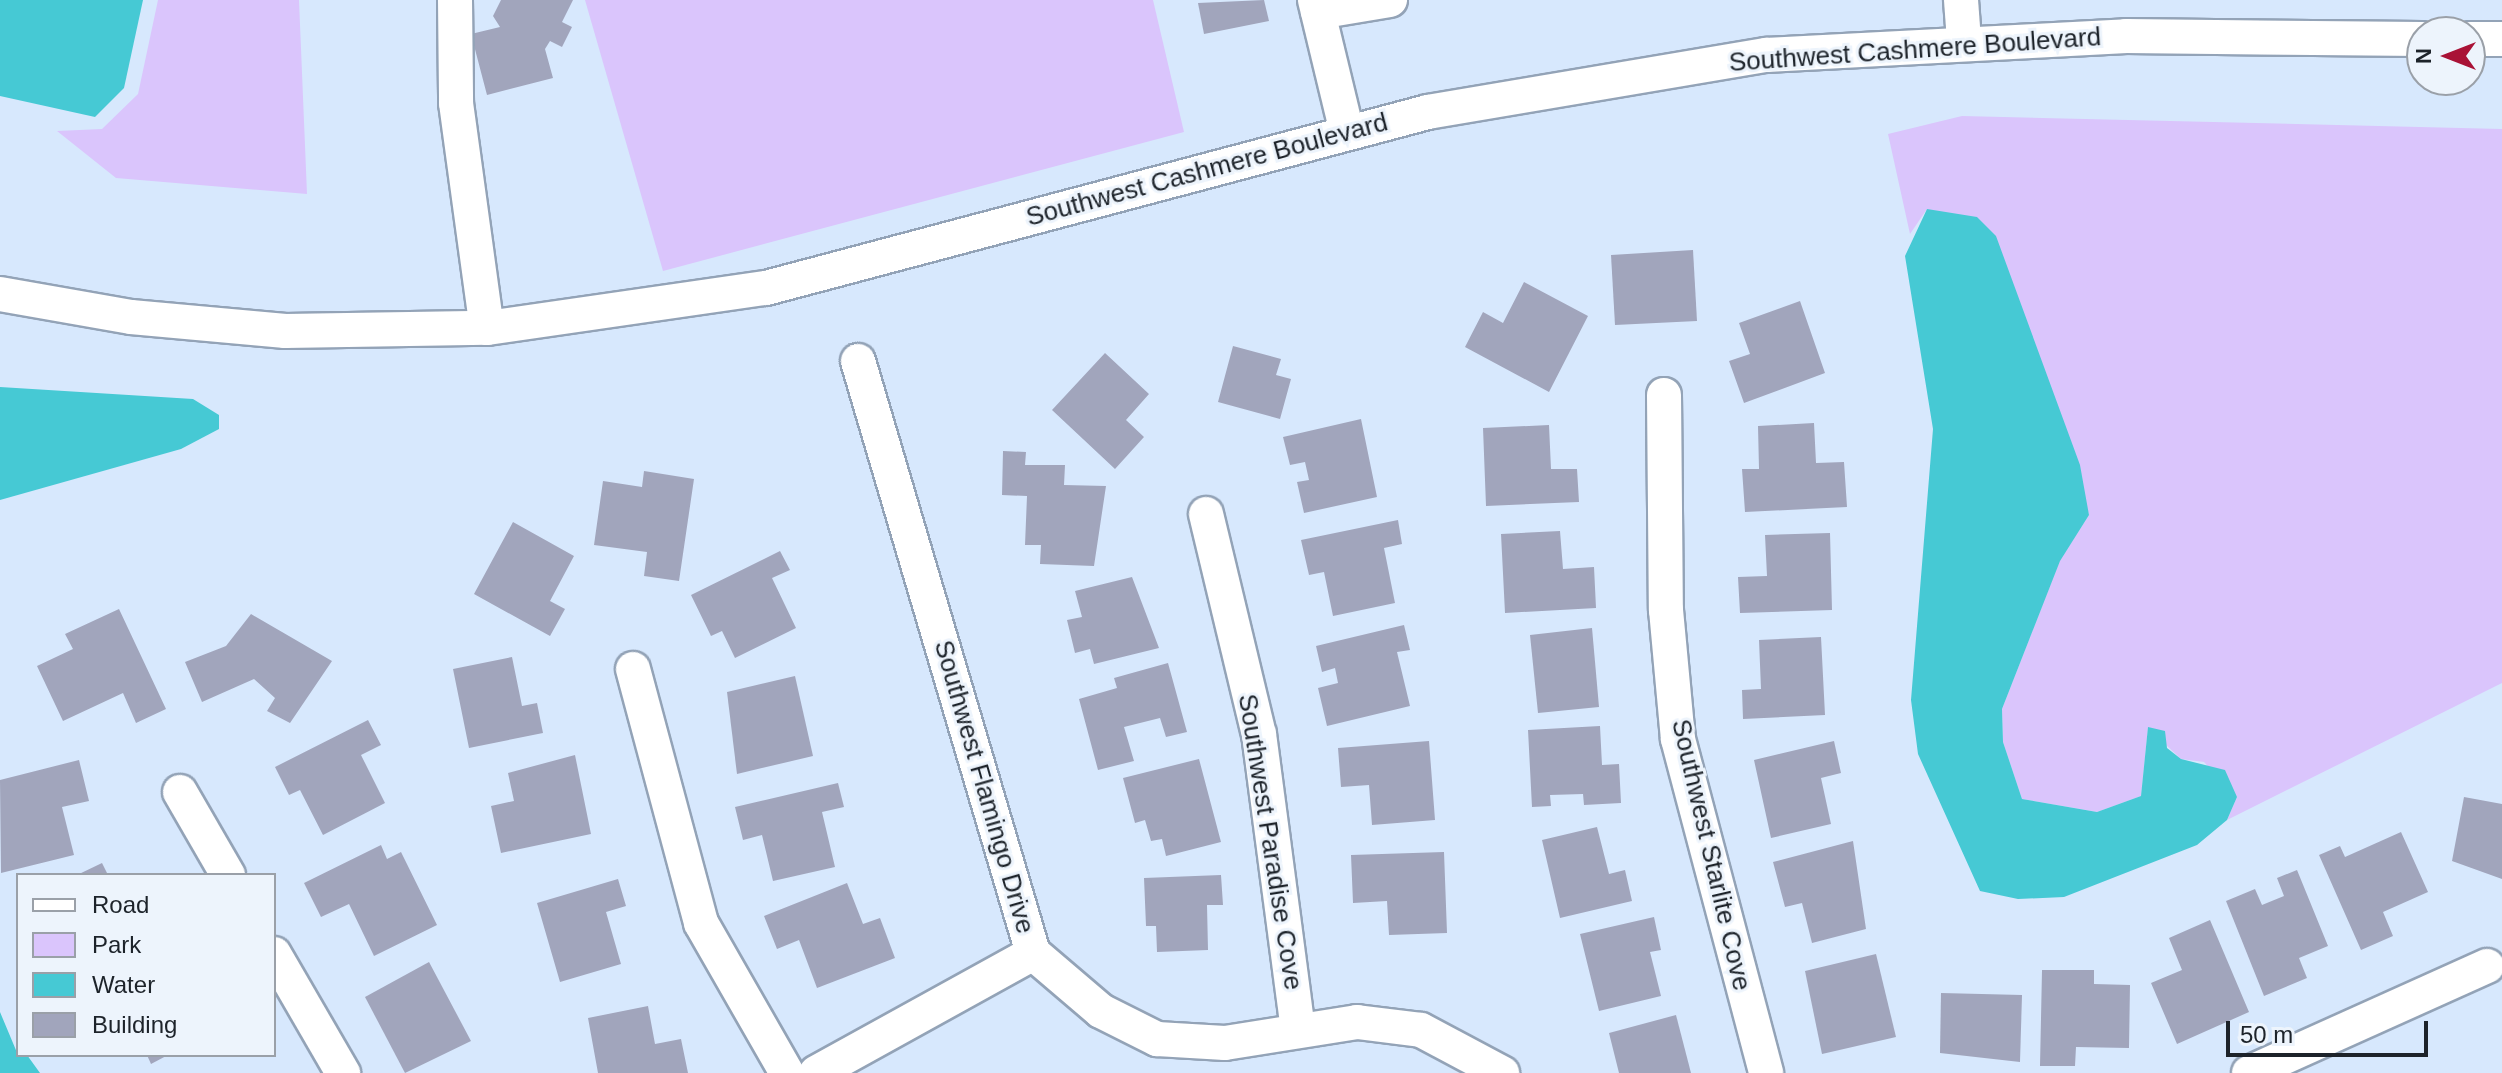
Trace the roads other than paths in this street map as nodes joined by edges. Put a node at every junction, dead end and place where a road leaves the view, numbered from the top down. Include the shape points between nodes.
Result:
1 (455, 0) edge
2 (1390, 0) edge
3 (1961, 0) edge
4 (1316, 6) edge
5 (2406, 39) edge
6 (1964, 41) junction
7 (1347, 132) junction
8 (0, 294) edge
9 (487, 328) junction
10 (858, 361) dead end
11 (1664, 395) dead end
12 (1206, 514) dead end
13 (633, 669) dead end
14 (180, 792) dead end
15 (227, 873) edge
16 (1033, 953) junction
17 (276, 957) edge
18 (2487, 966) dead end
19 (1298, 1030) junction
20 (343, 1073) edge
21 (787, 1073) edge
22 (816, 1073) edge
23 (1502, 1073) edge
24 (1766, 1073) edge
25 (2249, 1073) edge

1 - 9 street via 456,103
2 - 4 street
3 - 6 street
4 - 7 street
5 - 6 street, Southwest Cashmere Boulevard
6 - 7 street, Southwest Cashmere Boulevard via 1766,55
7 - 9 street, Southwest Cashmere Boulevard via 766,288
8 - 9 street, Southwest Cashmere Boulevard via 285,331
10 - 16 street, Southwest Flamingo Drive
11 - 24 street, Southwest Starlite Cove via 1666,610 1678,739
12 - 19 street, Southwest Paradise Cove via 1259,734
13 - 21 street via 701,923
14 - 15 street
16 - 19 street, Southwest Flamingo Drive via 1101,1011 1157,1039 1225,1043
16 - 22 street
17 - 20 street
18 - 25 street
19 - 23 street, Southwest Flamingo Drive via 1357,1022 1421,1030

